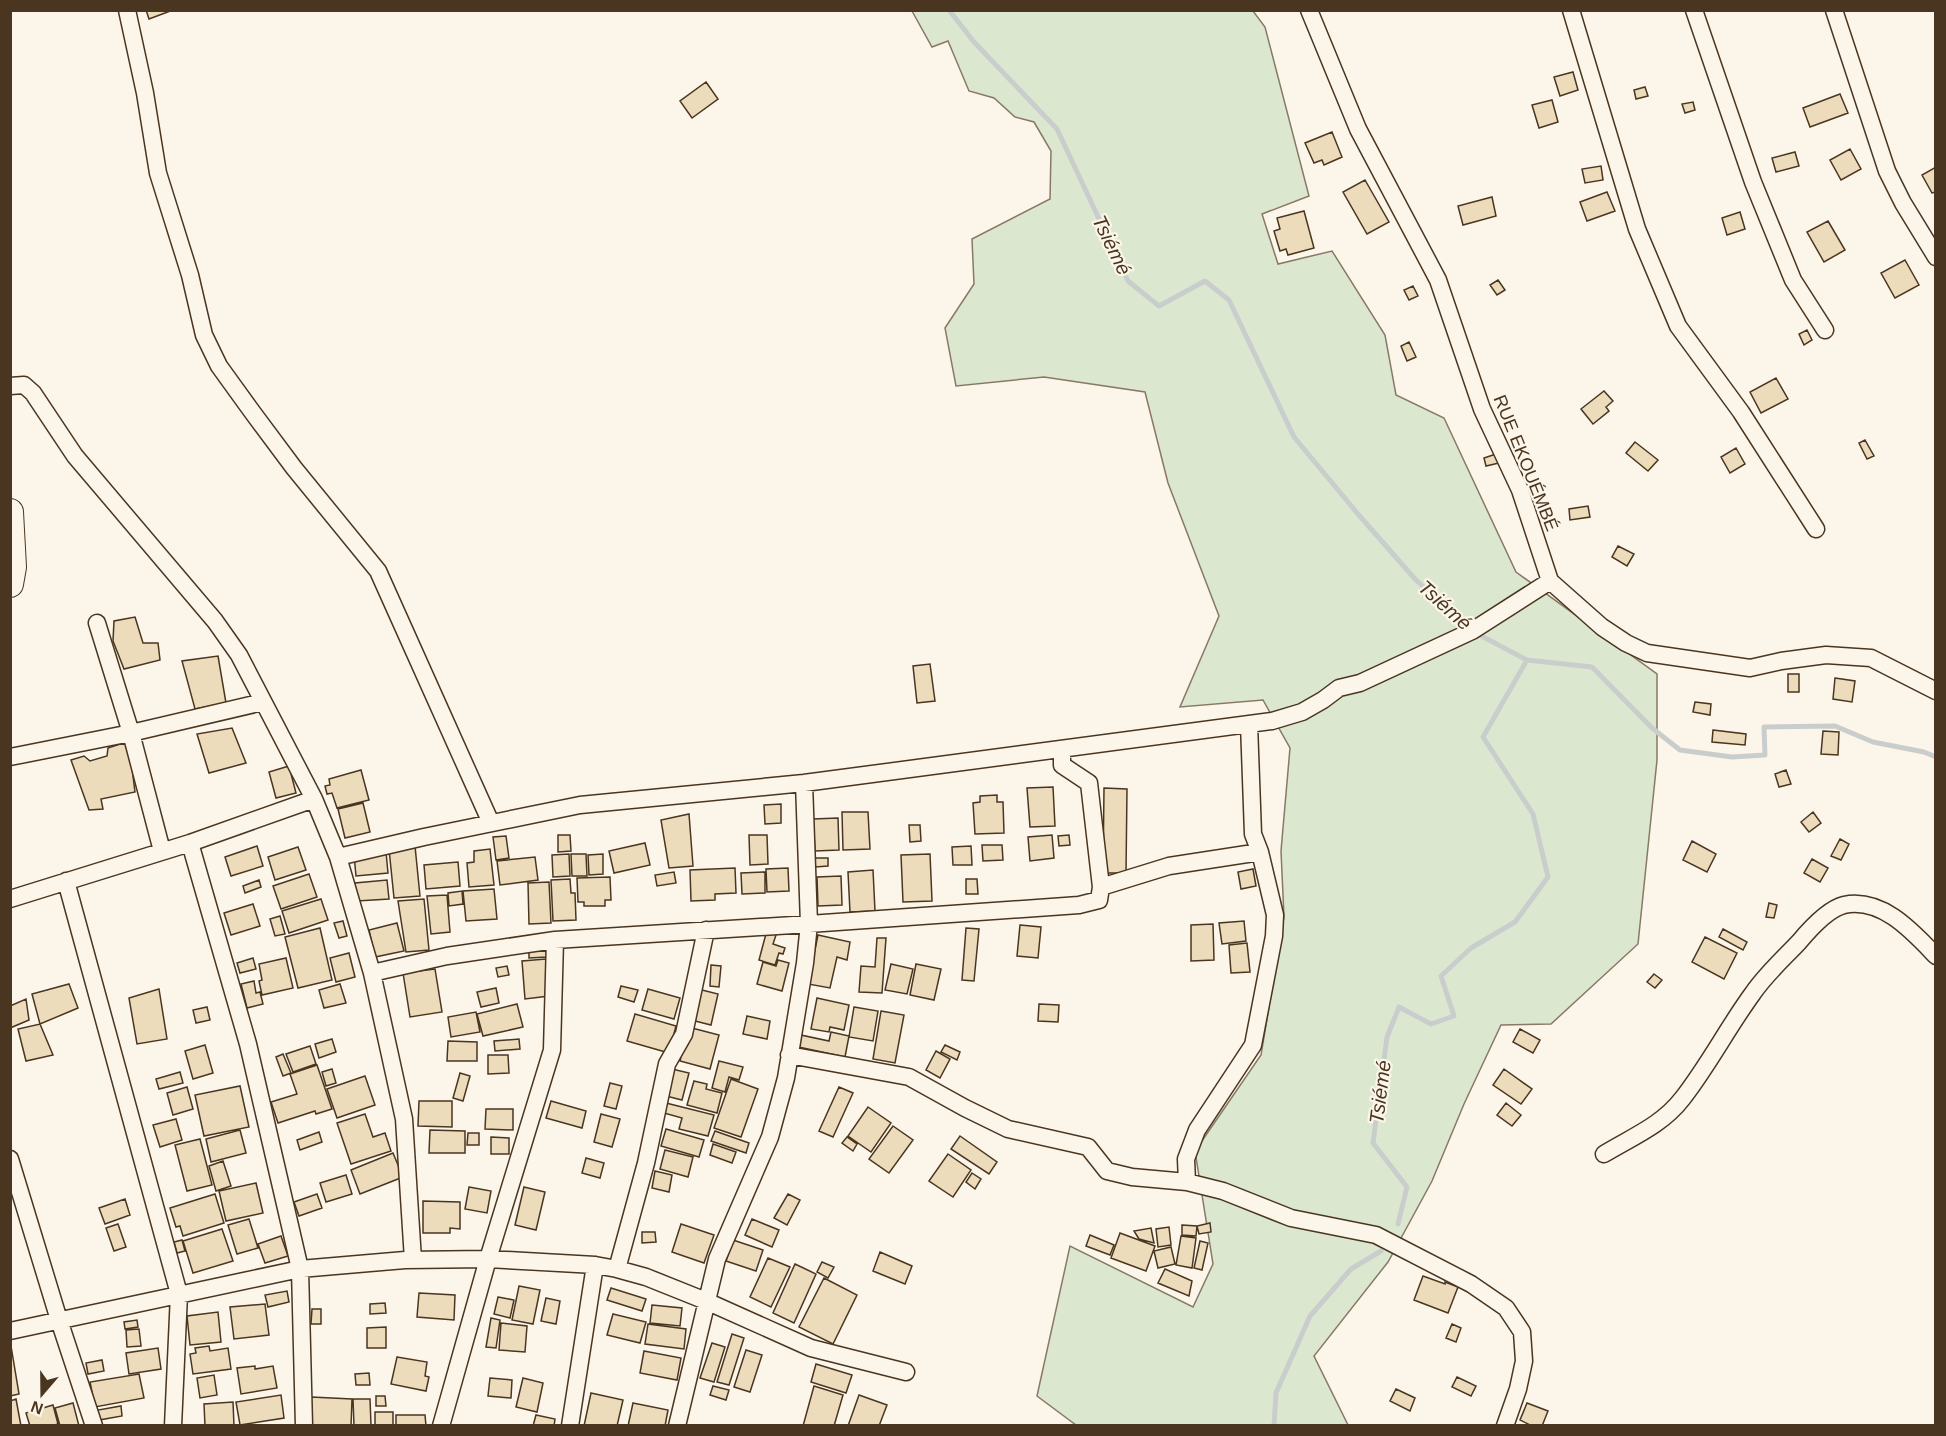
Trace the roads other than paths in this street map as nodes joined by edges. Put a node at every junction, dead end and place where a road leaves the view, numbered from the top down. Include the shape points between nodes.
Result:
1 (127, 10) edge
2 (1309, 10) edge
3 (1571, 10) edge
4 (1694, 10) edge
5 (1834, 10) edge
6 (1935, 257) edge
7 (1825, 330) dead end
8 (10, 386) edge
9 (10, 512) edge
10 (1816, 529) dead end
11 (1551, 580) junction
12 (10, 584) edge
13 (97, 623) dead end
14 (1935, 691) edge
15 (263, 702) junction
16 (1249, 724) junction
17 (131, 733) junction
18 (1062, 749) junction
19 (10, 757) edge
20 (804, 783) junction
21 (314, 799) junction
22 (491, 823) junction
23 (190, 843) junction
24 (162, 851) junction
25 (1260, 852) junction
26 (338, 857) junction
27 (66, 881) junction
28 (1101, 887) junction
29 (10, 899) edge
30 (809, 924) junction
31 (706, 930) junction
32 (555, 940) junction
33 (1935, 956) edge
34 (372, 973) junction
35 (789, 1055) junction
36 (1604, 1154) dead end
37 (10, 1159) edge
38 (1187, 1182) junction
39 (488, 1259) junction
40 (413, 1260) junction
41 (595, 1265) junction
42 (300, 1269) junction
43 (617, 1269) junction
44 (179, 1294) junction
45 (706, 1301) junction
46 (59, 1320) junction
47 (10, 1331) edge
48 (906, 1372) dead end
49 (94, 1425) edge
50 (173, 1425) edge
51 (304, 1425) edge
52 (441, 1425) edge
53 (570, 1425) edge
54 (677, 1425) edge
55 (1505, 1425) edge

1 - 22 street via 158,173 204,335 219,366 253,413 378,572
2 - 11 street, RUE EKOUÉMBÉ via 1358,129 1438,280 1482,409 1520,489
3 - 10 street via 1637,229 1678,326 1741,412
4 - 7 street via 1753,182 1793,280
5 - 6 street via 1887,171
8 - 15 street via 24,385 33,393 75,456 215,621 239,655
9 - 12 main road
11 - 14 street, RUE EKOUÉMBÉ via 1602,627 1647,652 1750,668 1826,655 1871,658
11 - 16 street via 1462,636 1360,683 1339,688 1302,712
13 - 17 street
15 - 17 street
15 - 21 street
16 - 18 street
16 - 25 street via 1254,834
17 - 19 street
17 - 24 street
18 - 20 street
18 - 28 street via 1062,765 1089,783
20 - 22 street via 580,805
20 - 30 street
21 - 23 street
21 - 26 street
22 - 26 street
23 - 24 street
23 - 42 street via 248,1044
24 - 27 street
25 - 28 street via 1169,866
25 - 38 street via 1275,915 1253,1045 1197,1130 1186,1159
26 - 34 street
27 - 29 street
27 - 44 street
28 - 30 street via 1100,900 1079,905
30 - 31 street
30 - 35 street
31 - 32 street
31 - 43 street via 684,1034 667,1064 646,1163
32 - 34 street via 447,956
32 - 39 street via 552,1050
33 - 36 street via 1908,927 1883,910 1844,905 1812,927 1753,991 1682,1099 1663,1120
34 - 40 street via 404,1119
35 - 38 street via 909,1077 1008,1129 1088,1147 1107,1171
35 - 45 street via 770,1137 717,1259
37 - 46 street
38 - 55 street via 1223,1191 1291,1218 1376,1235 1471,1284 1506,1308 1522,1332 1524,1361
39 - 40 street
39 - 41 street
39 - 52 street
40 - 42 street
41 - 43 street
41 - 53 street
42 - 44 street
42 - 51 street
43 - 45 street
44 - 46 street
44 - 50 street
45 - 48 street via 811,1348
45 - 54 street
46 - 47 street
46 - 49 street

